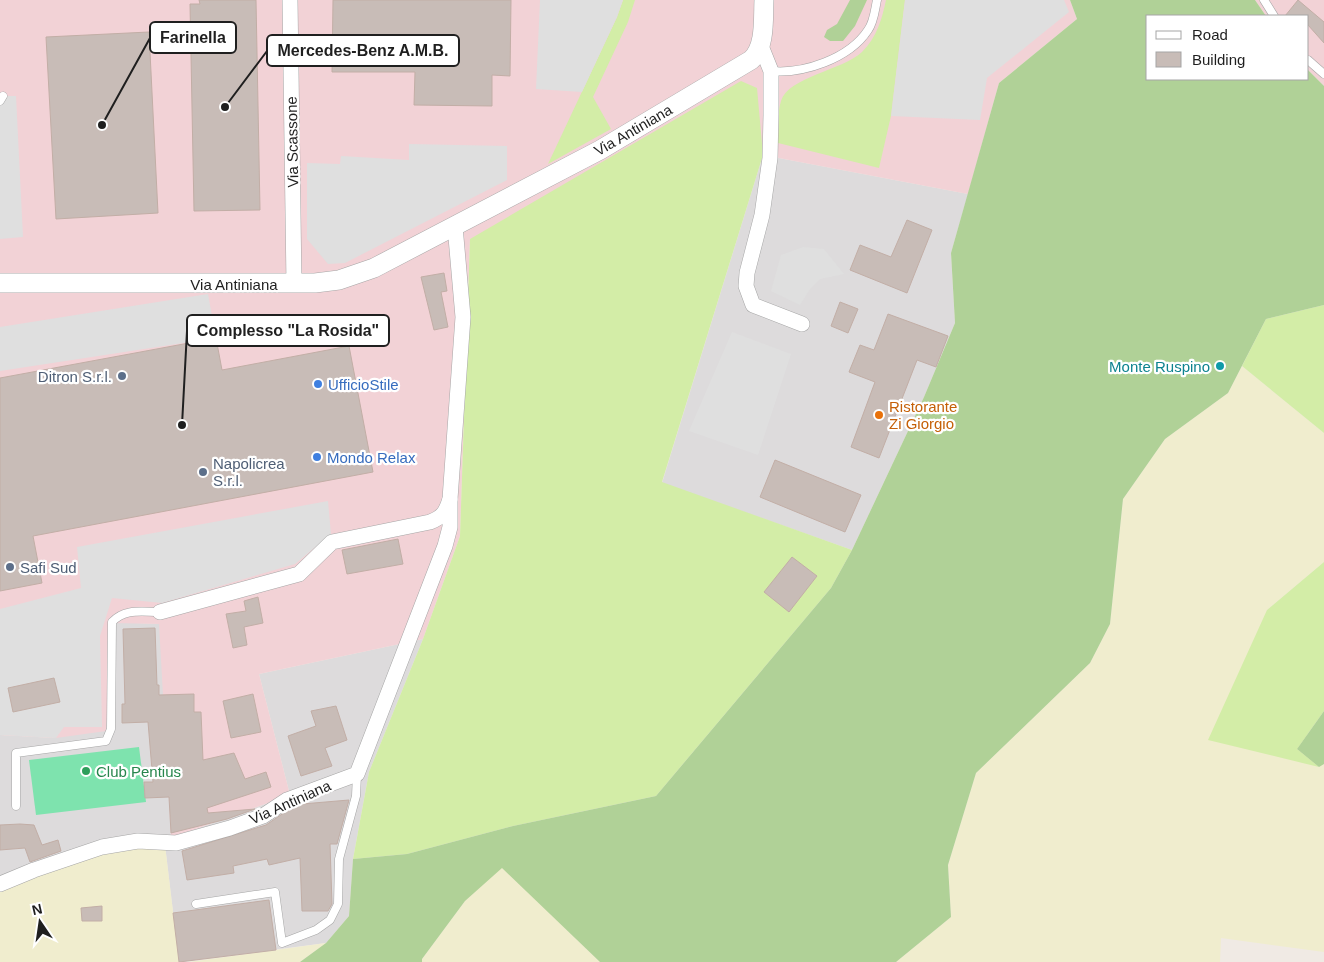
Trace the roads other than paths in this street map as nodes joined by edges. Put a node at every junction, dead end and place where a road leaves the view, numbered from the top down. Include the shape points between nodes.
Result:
1 (290, 0) edge
2 (764, 0) edge
3 (877, 0) edge
4 (1264, 0) edge
5 (1273, 15) edge
6 (761, 46) junction
7 (1309, 61) edge
8 (771, 71) junction
9 (1324, 74) edge
10 (455, 226) junction
11 (0, 283) edge
12 (294, 284) junction
13 (802, 324) dead end
14 (450, 500) junction
15 (160, 612) joint
16 (357, 774) junction
17 (16, 806) dead end
18 (0, 884) edge
19 (196, 904) dead end

1 - 12 street, Via Scassone
2 - 6 street
3 - 8 lane via 869,29 848,50 813,66 785,72
4 - 5 lane
6 - 8 street
6 - 10 street, Via Antiniana via 752,60 600,150
7 - 9 lane
8 - 13 street via 770,158 762,215 746,286 753,305
10 - 12 street, Via Antiniana via 339,280
10 - 14 street via 463,317
11 - 12 street, Via Antiniana
14 - 15 street via 441,517 430,522 332,542 299,574
14 - 16 street via 450,527 444,546
15 - 17 lane via 119,614 112,622 111,729 106,741 16,753
16 - 18 street, Via Antiniana via 287,800 263,816 230,828 176,843 138,841 102,846
16 - 19 lane via 356,796 339,860 338,904 330,920 316,930 282,943 275,892

